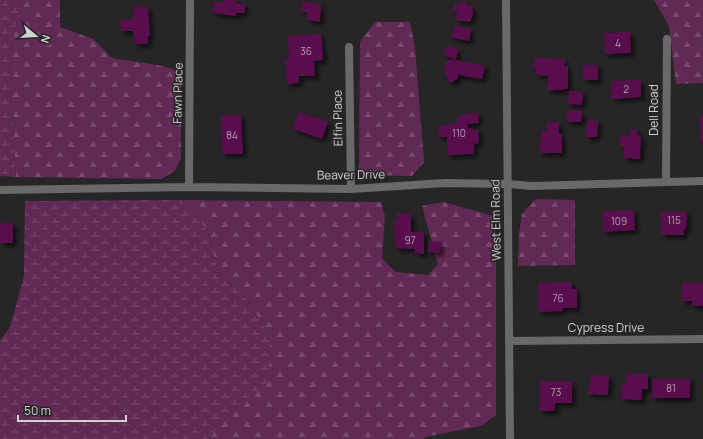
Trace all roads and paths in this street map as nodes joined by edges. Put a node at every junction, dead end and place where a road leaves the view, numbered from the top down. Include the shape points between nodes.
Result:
1 (190, 0) edge
2 (506, 0) edge
3 (666, 39) dead end
4 (349, 47) dead end
5 (703, 181) edge
6 (666, 182) junction
7 (508, 184) junction
8 (189, 187) junction
9 (351, 189) junction
10 (0, 190) edge
11 (703, 339) edge
12 (509, 341) junction
13 (510, 439) edge

1 - 8 street, Fawn Place
2 - 7 street, West Elm Road
3 - 6 street, Dell Road
4 - 9 street, Elfin Place
5 - 6 street, Beaver Drive
6 - 7 street, Beaver Drive via 532,186
7 - 9 street, Beaver Drive via 445,183
7 - 12 street, West Elm Road
8 - 9 street, Beaver Drive
8 - 10 street, Beaver Drive
11 - 12 street, Cypress Drive
12 - 13 street, West Elm Road

